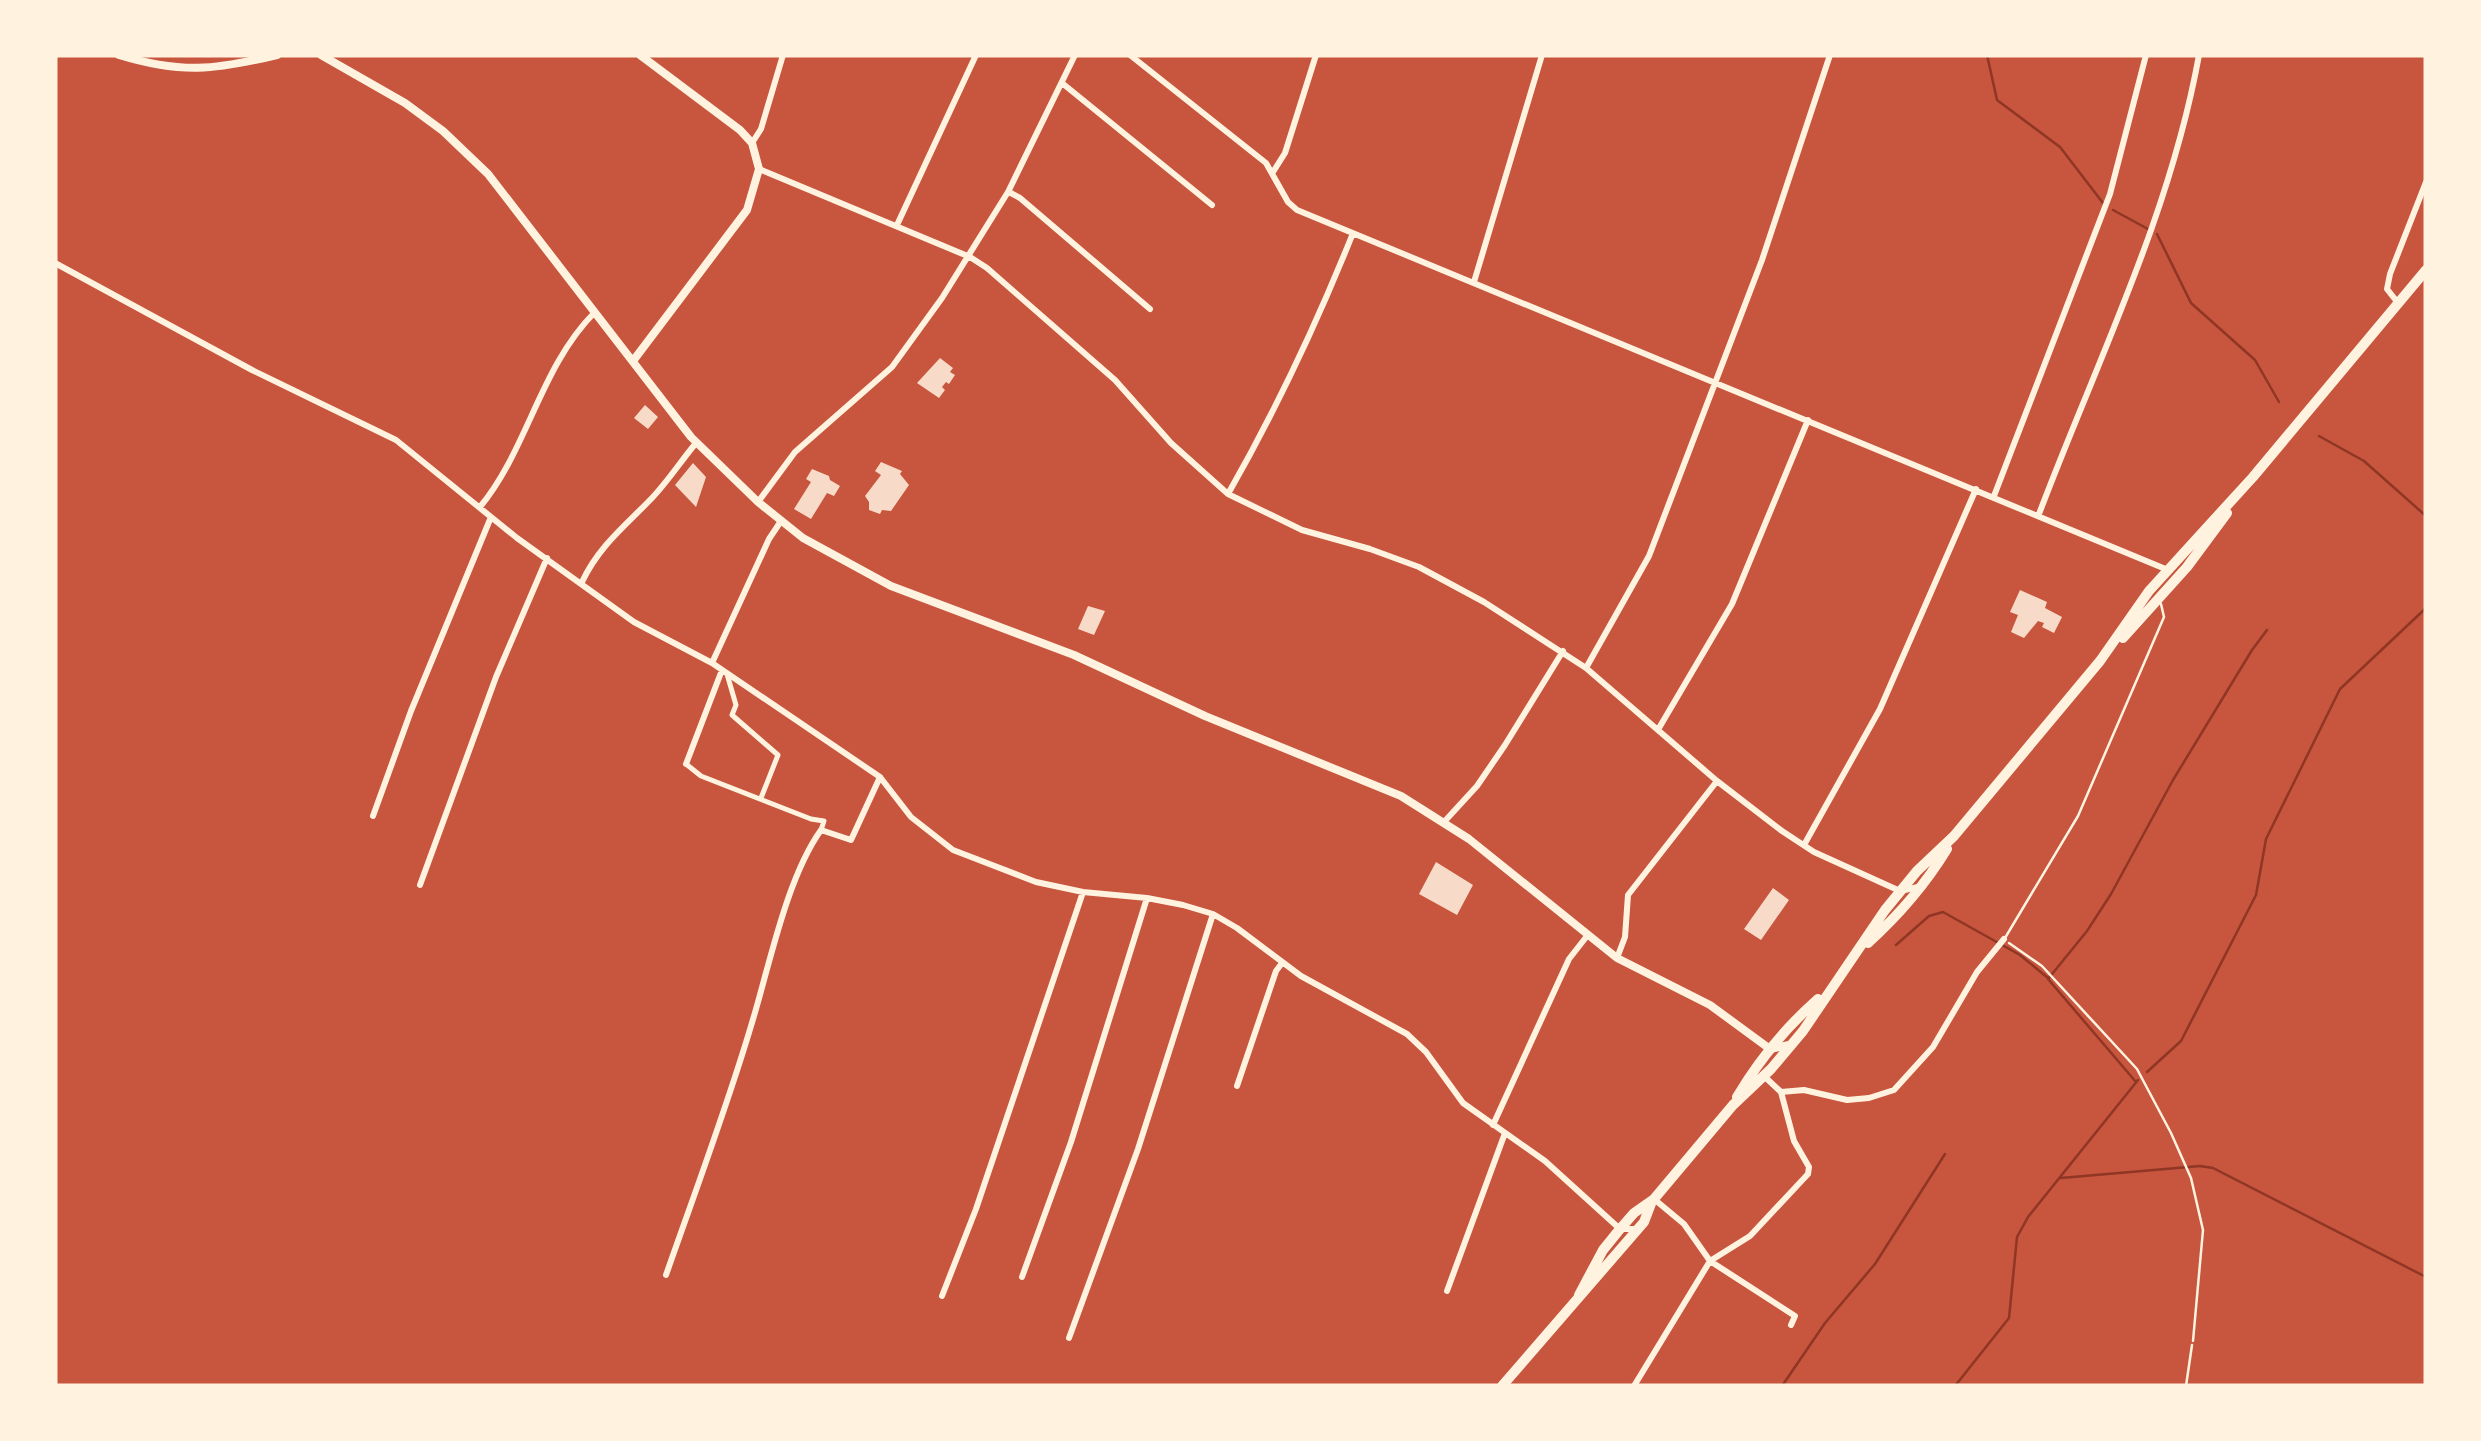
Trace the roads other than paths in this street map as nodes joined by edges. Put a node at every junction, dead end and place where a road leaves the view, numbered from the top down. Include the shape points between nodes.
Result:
1 (119, 55) edge
2 (277, 55) edge
3 (321, 55) edge
4 (640, 55) edge
5 (783, 55) edge
6 (976, 55) edge
7 (1076, 55) edge
8 (1130, 55) edge
9 (1316, 55) edge
10 (1542, 55) edge
11 (1830, 55) edge
12 (2146, 55) edge
13 (2199, 55) edge
14 (1062, 83) junction
15 (752, 143) junction
16 (759, 169) junction
17 (1273, 172) junction
18 (2426, 182) edge
19 (1008, 192) junction
20 (1212, 205) dead end
21 (897, 225) junction
22 (1353, 233) junction
23 (970, 257) junction
24 (55, 263) edge
25 (2426, 270) edge
26 (1474, 282) junction
27 (2398, 303) junction
28 (1150, 309) dead end
29 (596, 311) junction
30 (634, 361) junction
31 (1717, 382) junction
32 (1808, 420) junction
33 (696, 443) junction
34 (2244, 487) junction
35 (1976, 489) junction
36 (1228, 494) junction
37 (1994, 496) junction
38 (758, 502) junction
39 (480, 507) junction
40 (2039, 514) junction
41 (491, 517) junction
42 (781, 522) junction
43 (547, 558) junction
44 (2187, 568) junction
45 (2167, 570) junction
46 (582, 582) junction
47 (2163, 597) junction
48 (1563, 652) junction
49 (2100, 661) junction
50 (712, 663) junction
51 (1586, 668) junction
52 (724, 672) junction
53 (1659, 728) junction
54 (686, 764) joint
55 (880, 777) junction
56 (1717, 780) junction
57 (761, 799) junction
58 (373, 816) dead end
59 (1444, 822) junction
60 (821, 830) junction
61 (1954, 836) junction
62 (1804, 845) junction
63 (420, 884) dead end
64 (1924, 885) junction
65 (1900, 891) junction
66 (1083, 892) junction
67 (1147, 898) junction
68 (1213, 914) junction
69 (1895, 919) junction
70 (1587, 936) junction
71 (2004, 940) joint
72 (1860, 950) junction
73 (1618, 958) junction
74 (1282, 963) junction
75 (1826, 992) junction
76 (1792, 1044) junction
77 (1770, 1049) junction
78 (1768, 1073) junction
79 (1237, 1086) dead end
80 (1781, 1092) junction
81 (1732, 1105) junction
82 (1493, 1125) junction
83 (1505, 1132) junction
84 (1653, 1200) junction
85 (1640, 1227) junction
86 (1620, 1229) junction
87 (1616, 1256) junction
88 (1710, 1261) junction
89 (666, 1275) dead end
90 (1022, 1277) dead end
91 (1447, 1290) dead end
92 (1578, 1295) junction
93 (942, 1296) dead end
94 (1790, 1325) dead end
95 (1069, 1338) dead end
96 (2192, 1345) road end
97 (1502, 1386) edge
98 (1634, 1386) edge
99 (2186, 1386) edge

1 - 2 street via 204,69
3 - 29 street via 443,131 488,174
4 - 15 street
5 - 15 street
6 - 21 street
7 - 14 street
8 - 17 street
9 - 17 street
10 - 26 street
11 - 31 street
12 - 37 street via 2110,194
13 - 40 street via 2148,240
14 - 19 street
14 - 20 street
15 - 16 street
16 - 21 street
16 - 30 street via 747,210
17 - 22 street via 1297,210
18 - 27 street via 2390,274 2387,289
19 - 23 street
19 - 28 street
21 - 23 street
22 - 26 street
22 - 36 street
23 - 36 street via 1115,380 1170,443
23 - 38 street via 892,367 795,452
24 - 39 street via 396,440
25 - 27 main road
26 - 31 street
27 - 34 main road
29 - 30 street
29 - 39 street via 556,365
30 - 33 street
31 - 32 street
31 - 51 street via 1649,556
32 - 35 street
32 - 53 street via 1732,604
33 - 38 street
33 - 46 street via 607,540
34 - 44 main road
34 - 45 main road
35 - 37 street
35 - 62 street via 1880,708
36 - 48 street via 1302,530 1418,567
37 - 40 street
38 - 42 street
39 - 41 street
40 - 45 street
41 - 43 street
41 - 58 street
42 - 50 street
42 - 59 street via 891,586 1074,655 1380,787
43 - 46 street
43 - 63 street
44 - 45 street
44 - 47 main road
45 - 47 street
45 - 49 main road
46 - 50 street via 634,622
47 - 49 main road
47 - 71 lane via 2164,617 2078,816
48 - 51 street
48 - 59 street via 1477,786
49 - 61 main road
50 - 52 street
51 - 53 street
52 - 54 street
52 - 55 street
52 - 57 street via 736,705 732,715 778,755
53 - 56 street
54 - 57 street
55 - 60 street via 851,840
55 - 66 street via 911,817 954,850 1004,872
56 - 62 street
56 - 73 street via 1628,896
57 - 60 street via 824,821
59 - 70 street
60 - 89 street via 798,875
61 - 64 main road
61 - 65 main road
62 - 65 street
64 - 65 street
64 - 69 main road
65 - 69 street
65 - 72 main road
66 - 67 street
66 - 93 street
67 - 68 street
67 - 90 street
68 - 74 street
68 - 95 street
69 - 72 main road
70 - 73 street
70 - 82 street via 1569,960
71 - 80 street via 1977,972 1934,1047 1894,1090 1848,1100
72 - 75 main road
73 - 77 street via 1710,1005
74 - 79 street
74 - 82 street via 1406,1034 1464,1103
75 - 76 main road
75 - 77 main road
76 - 77 street
76 - 78 main road
77 - 78 street
77 - 81 main road
78 - 80 street
78 - 81 main road
80 - 88 street via 1808,1174 1750,1236
81 - 84 main road
82 - 83 street
83 - 86 street
83 - 91 street
84 - 85 main road
84 - 86 main road
84 - 88 street via 1684,1224
85 - 86 street
85 - 87 main road
86 - 87 street
86 - 92 main road
87 - 92 main road
88 - 94 street via 1795,1316
88 - 98 street
92 - 97 main road
96 - 99 lane

